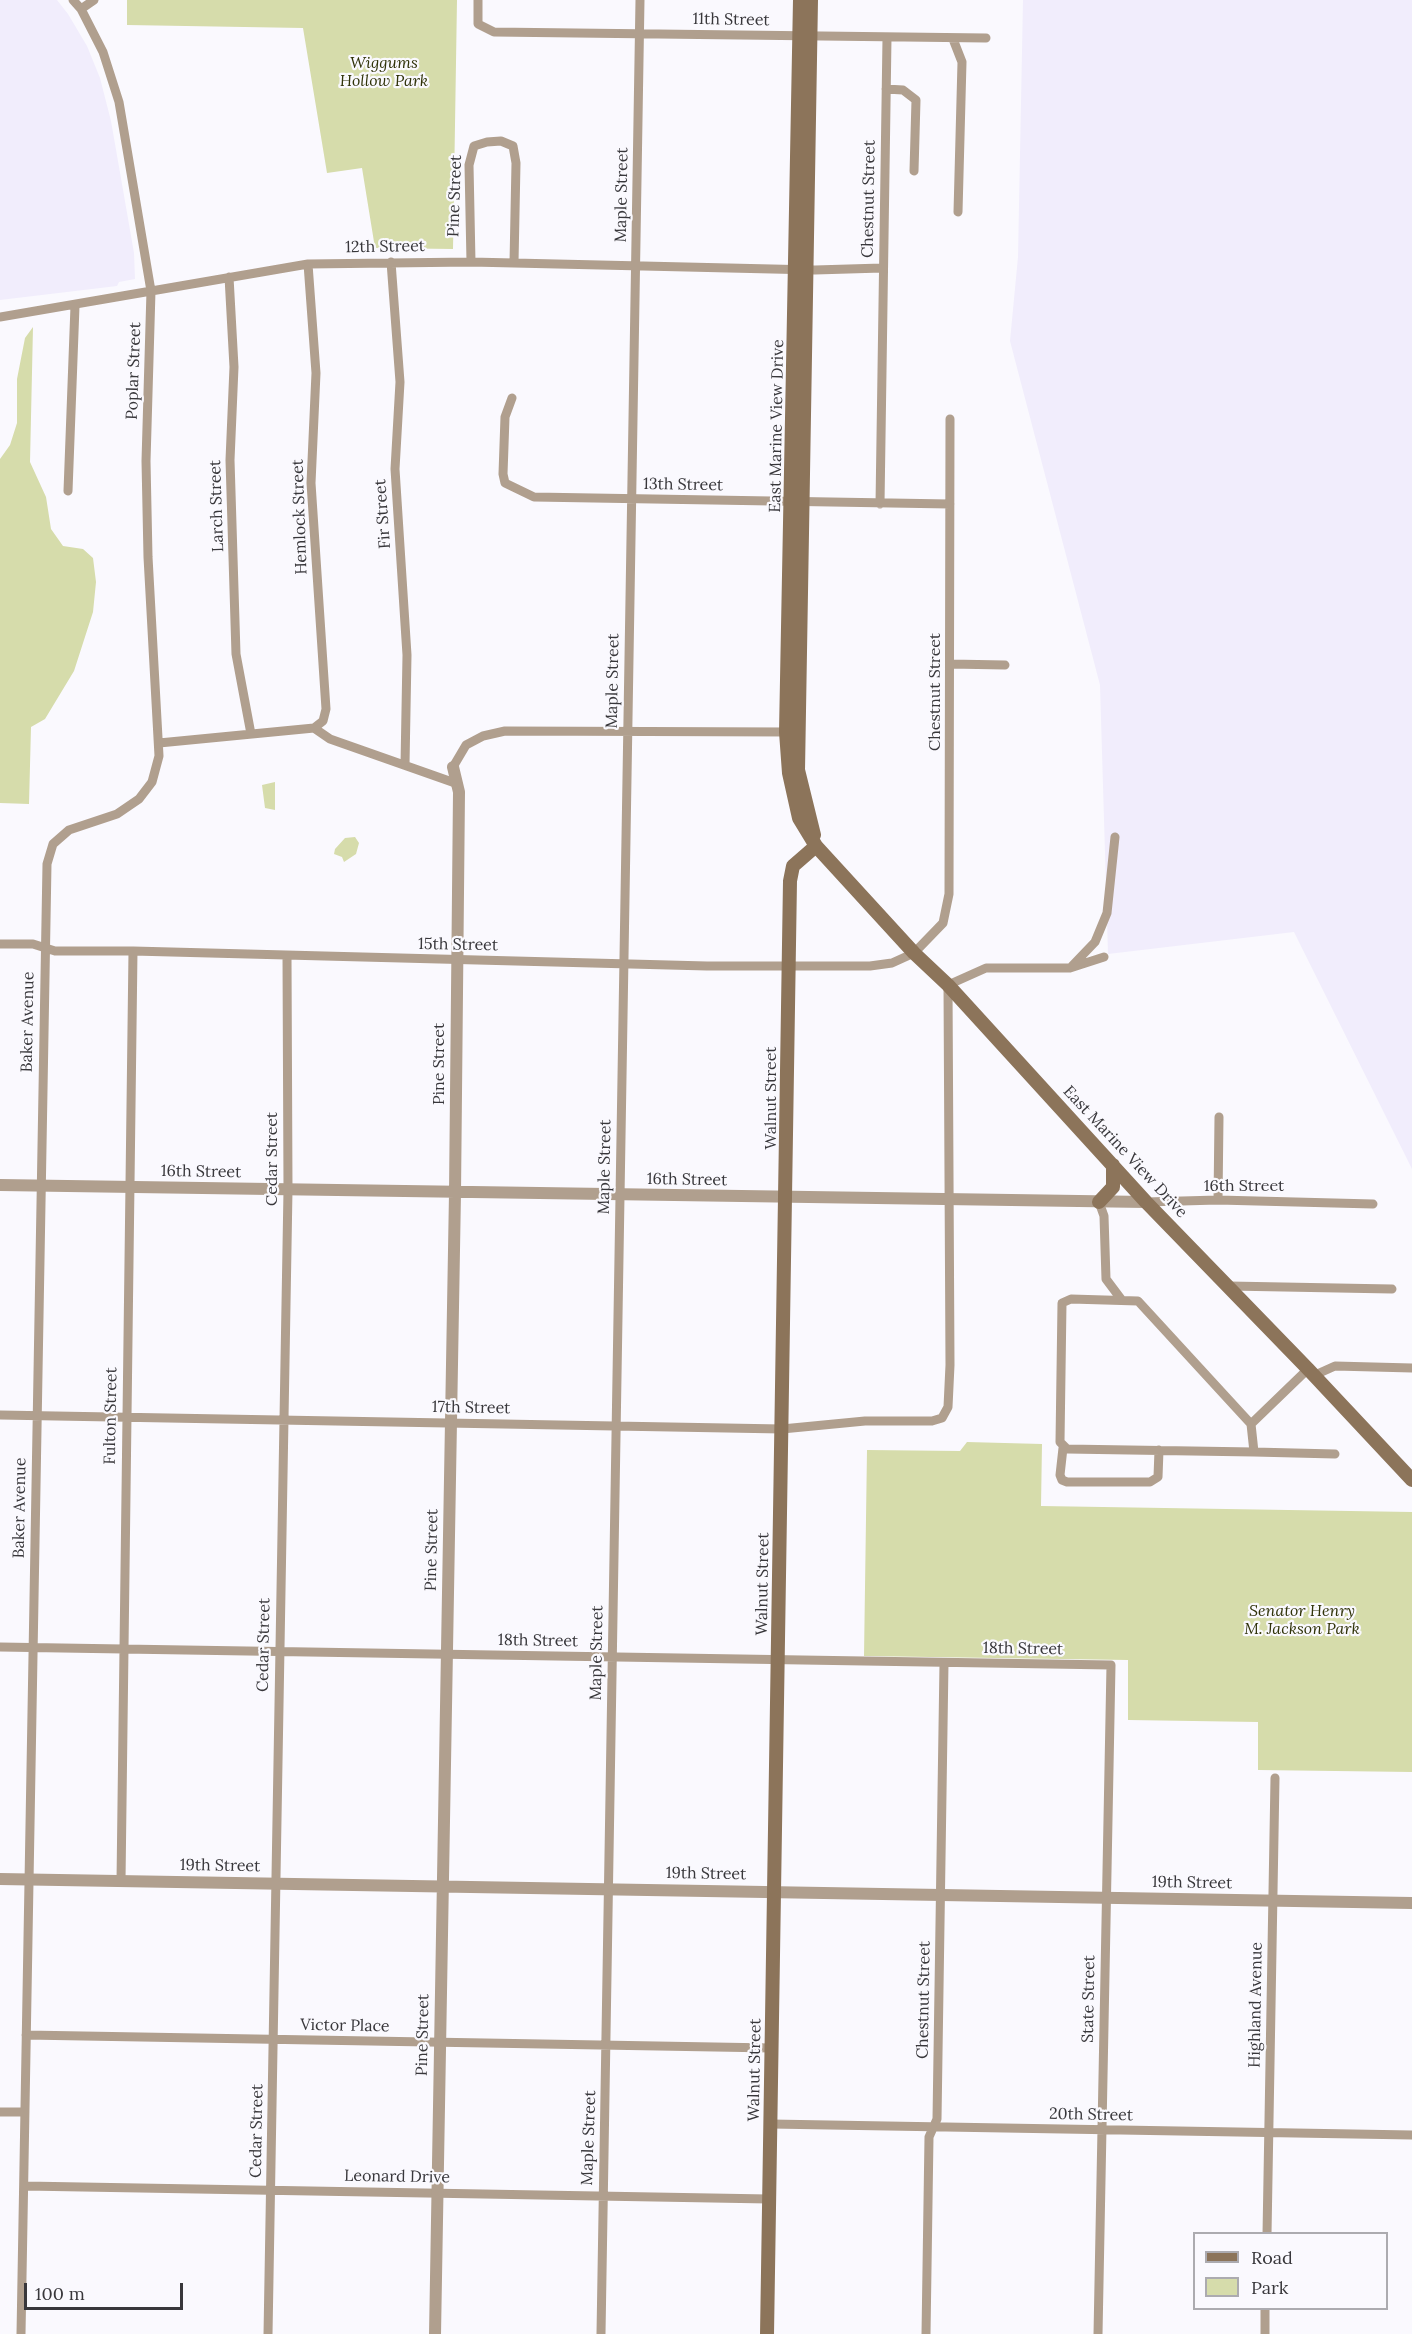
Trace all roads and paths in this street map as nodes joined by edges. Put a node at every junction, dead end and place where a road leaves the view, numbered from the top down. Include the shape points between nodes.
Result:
1 (73, 0) edge
2 (94, 0) edge
3 (478, 0) edge
4 (640, 0) edge
5 (800, 0) edge
6 (811, 0) edge
7 (81, 9) junction
8 (639, 34) junction
9 (805, 36) junction
10 (887, 38) junction
11 (986, 38) dead end
12 (954, 39) junction
13 (886, 89) junction
14 (914, 171) dead end
15 (958, 212) dead end
16 (391, 262) junction
17 (471, 262) junction
18 (308, 264) junction
19 (514, 264) junction
20 (635, 267) junction
21 (882, 268) junction
22 (801, 270) junction
23 (230, 277) junction
24 (151, 291) junction
25 (75, 306) junction
26 (0, 317) edge
27 (512, 398) dead end
28 (950, 419) dead end
29 (68, 491) dead end
30 (631, 499) junction
31 (797, 503) junction
32 (880, 504) junction
33 (950, 504) junction
34 (950, 664) junction
35 (1005, 665) dead end
36 (314, 728) junction
37 (627, 730) junction
38 (792, 732) junction
39 (251, 734) junction
40 (159, 743) junction
41 (405, 765) junction
42 (453, 766) joint
43 (455, 783) junction
44 (1115, 837) dead end
45 (816, 846) junction
46 (0, 944) edge
47 (44, 948) junction
48 (133, 951) junction
49 (914, 953) junction
50 (287, 956) junction
51 (1104, 957) dead end
52 (456, 960) junction
53 (623, 964) junction
54 (789, 965) junction
55 (1070, 968) junction
56 (948, 985) junction
57 (1219, 1117) dead end
58 (1113, 1165) junction
59 (0, 1185) edge
60 (40, 1186) junction
61 (130, 1188) junction
62 (288, 1190) junction
63 (455, 1193) junction
64 (620, 1195) junction
65 (787, 1198) junction
66 (1218, 1200) junction
67 (949, 1201) junction
68 (1099, 1202) junction
69 (1146, 1202) junction
70 (1373, 1204) dead end
71 (1229, 1286) junction
72 (1392, 1289) dead end
73 (1121, 1299) junction
74 (1412, 1368) edge
75 (1312, 1372) junction
76 (0, 1415) edge
77 (37, 1415) junction
78 (126, 1417) junction
79 (283, 1420) junction
80 (450, 1423) junction
81 (1251, 1424) junction
82 (615, 1426) junction
83 (782, 1429) junction
84 (1063, 1448) junction
85 (1159, 1450) junction
86 (1254, 1452) junction
87 (1335, 1454) dead end
88 (1412, 1480) edge
89 (0, 1647) edge
90 (32, 1647) junction
91 (122, 1649) junction
92 (279, 1651) junction
93 (446, 1654) junction
94 (612, 1657) junction
95 (778, 1660) junction
96 (944, 1664) junction
97 (1111, 1665) joint
98 (1275, 1778) dead end
99 (0, 1879) edge
100 (30, 1879) junction
101 (120, 1881) junction
102 (276, 1884) junction
103 (442, 1886) junction
104 (608, 1889) junction
105 (774, 1892) junction
106 (941, 1895) junction
107 (1106, 1898) junction
108 (1273, 1900) junction
109 (1411, 1902) edge
110 (26, 2035) junction
111 (273, 2040) junction
112 (439, 2043) junction
113 (607, 2046) junction
114 (772, 2048) junction
115 (0, 2112) edge
116 (24, 2112) junction
117 (771, 2124) junction
118 (934, 2128) junction
119 (1102, 2130) junction
120 (1269, 2132) junction
121 (1412, 2135) edge
122 (25, 2186) junction
123 (271, 2190) junction
124 (437, 2193) junction
125 (603, 2196) junction
126 (769, 2199) junction
127 (1267, 2232) edge
128 (1265, 2310) edge
129 (21, 2334) edge
130 (268, 2334) edge
131 (435, 2334) edge
132 (601, 2334) edge
133 (767, 2334) edge
134 (926, 2334) edge
135 (1098, 2334) edge
136 (1265, 2334) edge

1 - 7 street
2 - 7 street
3 - 8 street, 11th Street via 478,24 494,32
4 - 8 street, Maple Street
5 - 9 main road, East Marine View Drive
6 - 9 main road, East Marine View Drive
7 - 24 street, Poplar Street via 103,52 119,102
8 - 9 street, 11th Street
8 - 20 street, Maple Street
9 - 10 street, 11th Street
9 - 22 main road, East Marine View Drive
10 - 12 street, 11th Street
10 - 13 street, Chestnut Street
11 - 12 street, 11th Street
12 - 15 street via 962,62
13 - 14 street via 903,90 916,100
13 - 21 street, Chestnut Street
16 - 17 street, 12th Street
16 - 18 street, 12th Street
16 - 41 street, Fir Street via 400,382 395,469 407,655
17 - 19 street, 12th Street
17 - 19 street, Pine Street via 469,165 474,147 501,141 513,146 516,163
18 - 23 street, 12th Street
18 - 36 street, Hemlock Street via 316,373 311,483 326,709 323,721
19 - 20 street, 12th Street
20 - 22 street, 12th Street
20 - 30 street, Maple Street
21 - 22 street, 12th Street
21 - 32 street, Chestnut Street
22 - 31 main road, East Marine View Drive
23 - 24 street, 12th Street
23 - 39 street, Larch Street via 236,654
24 - 25 street, 12th Street
24 - 40 street, Poplar Street via 147,509
25 - 26 street, 12th Street
25 - 29 street
27 - 30 street, 13th Street via 505,417 506,483 534,498
28 - 33 street, Chestnut Street
30 - 31 street, 13th Street
30 - 37 street, Maple Street
31 - 32 street, 13th Street
31 - 38 main road, East Marine View Drive
32 - 33 street, 13th Street
33 - 34 street, Chestnut Street
34 - 35 street
34 - 49 street, Chestnut Street via 948,907 938,929
36 - 39 street
36 - 41 street via 330,739
37 - 38 street
37 - 42 street via 505,731 466,745
37 - 53 street, Maple Street
38 - 45 main road, East Marine View Drive via 793,797 799,818
39 - 40 street
40 - 47 street, Baker Avenue via 157,770 139,799 117,814 69,830 52,844 47,864
41 - 43 street
42 - 43 street, Pine Street
43 - 52 street, Pine Street via 459,792
44 - 55 street via 1107,913 1095,942
45 - 49 main road, East Marine View Drive
45 - 54 main road, Walnut Street via 793,866
46 - 47 street, 15th Street
47 - 48 street, 15th Street
47 - 60 street, Baker Avenue
48 - 50 street, 15th Street
48 - 61 street, Fulton Street
49 - 54 street, 15th Street via 892,963 870,966
49 - 56 main road, East Marine View Drive
50 - 52 street, 15th Street
50 - 62 street, Cedar Street
51 - 55 street
52 - 53 street, 15th Street
52 - 63 street, Pine Street
53 - 54 street, 15th Street
53 - 64 street, Maple Street
54 - 65 main road, Walnut Street
55 - 56 street via 986,968
56 - 58 main road, East Marine View Drive
56 - 67 street
57 - 66 street
58 - 68 main road via 1113,1187
58 - 69 main road, East Marine View Drive
59 - 60 street, 16th Street
60 - 61 street, 16th Street
60 - 77 street, Baker Avenue
61 - 62 street, 16th Street
61 - 78 street, Fulton Street
62 - 63 street, 16th Street
62 - 79 street, Cedar Street
63 - 64 street, 16th Street
63 - 80 street, Pine Street
64 - 65 street, 16th Street
64 - 82 street, Maple Street
65 - 67 street, 16th Street
65 - 83 main road, Walnut Street
66 - 69 street, 16th Street
66 - 70 street, 16th Street
67 - 68 street, 16th Street
67 - 83 street, 17th Street via 948,1407 942,1418
68 - 69 street, 16th Street
68 - 73 street via 1104,1216 1106,1279
69 - 71 main road, East Marine View Drive
71 - 72 street
71 - 75 main road, East Marine View Drive
73 - 81 street via 1138,1301
73 - 84 street via 1071,1299 1062,1303
74 - 75 street via 1335,1366
75 - 81 street
75 - 88 main road, East Marine View Drive
76 - 77 street, 17th Street
77 - 78 street, 17th Street
77 - 90 street, Baker Avenue
78 - 79 street, 17th Street
78 - 91 street, Fulton Street
79 - 80 street, 17th Street
79 - 92 street, Cedar Street
80 - 82 street, 17th Street
80 - 93 street, Pine Street
81 - 86 street
82 - 83 street, 17th Street
82 - 94 street, Maple Street
83 - 95 main road, Walnut Street
84 - 85 street
84 - 85 street via 1060,1475 1067,1482 1150,1482 1158,1477
85 - 86 street
86 - 87 street
89 - 90 street, 18th Street
90 - 91 street, 18th Street
90 - 100 street, Baker Avenue
91 - 92 street, 18th Street
91 - 101 street, Fulton Street
92 - 93 street, 18th Street
92 - 102 street, Cedar Street
93 - 94 street, 18th Street
93 - 103 street, Pine Street
94 - 95 street, 18th Street
94 - 104 street, Maple Street
95 - 96 street, 18th Street
95 - 105 main road, Walnut Street
96 - 97 street, 18th Street
96 - 106 street, Chestnut Street
97 - 107 street, State Street
98 - 108 street, Highland Avenue
99 - 100 street, 19th Street
100 - 101 street, 19th Street
100 - 110 street, Baker Avenue
101 - 102 street, 19th Street
102 - 103 street, 19th Street
102 - 111 street, Cedar Street
103 - 104 street, 19th Street
103 - 112 street, Pine Street
104 - 105 street, 19th Street
104 - 113 street, Maple Street
105 - 106 street, 19th Street
105 - 114 main road, Walnut Street
106 - 107 street, 19th Street
106 - 118 street, Chestnut Street
107 - 108 street, 19th Street
107 - 119 street, State Street
108 - 109 street, 19th Street
108 - 120 street, Highland Avenue
110 - 111 street, Victor Place
110 - 116 street, Baker Avenue
111 - 112 street, Victor Place
111 - 123 street, Cedar Street
112 - 113 street, Victor Place
112 - 124 street, Pine Street
113 - 114 street, Victor Place
113 - 125 street, Maple Street
114 - 117 main road, Walnut Street
115 - 116 street
116 - 122 street, Baker Avenue
117 - 118 street, 20th Street
117 - 126 main road, Walnut Street
118 - 119 street, 20th Street
118 - 134 street, Chestnut Street via 929,2137
119 - 120 street, 20th Street
119 - 135 street, State Street
120 - 121 street, 20th Street
120 - 127 street, Highland Avenue
122 - 123 street, Leonard Drive
122 - 129 street, Baker Avenue
123 - 124 street, Leonard Drive
123 - 130 street, Cedar Street
124 - 125 street, Leonard Drive
124 - 131 street, Pine Street
125 - 126 street, Leonard Drive
125 - 132 street, Maple Street
126 - 133 main road, Walnut Street
128 - 136 street

